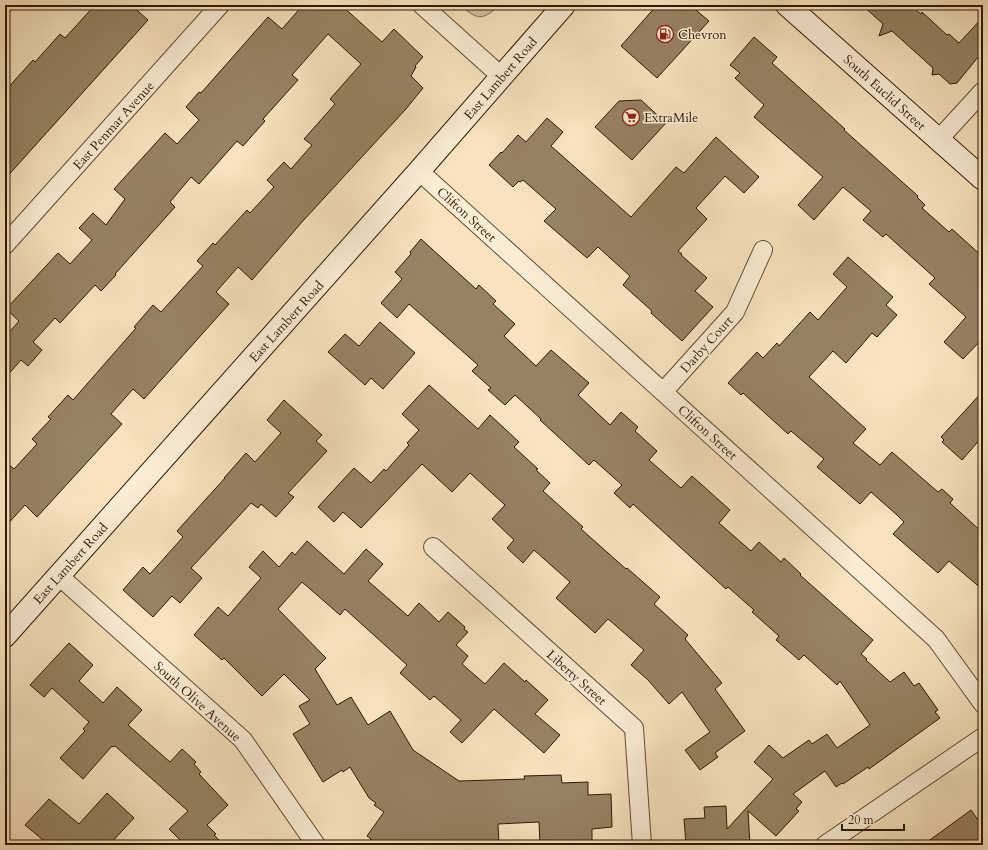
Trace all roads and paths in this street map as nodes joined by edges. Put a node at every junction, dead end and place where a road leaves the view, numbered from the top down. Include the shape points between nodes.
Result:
1 (220, 5) edge
2 (422, 5) edge
3 (564, 5) edge
4 (787, 5) edge
5 (502, 77) junction
6 (983, 91) edge
7 (939, 139) junction
8 (419, 171) junction
9 (983, 179) edge
10 (5, 245) edge
11 (762, 250) dead end
12 (663, 392) junction
13 (433, 547) dead end
14 (59, 576) junction
15 (5, 636) edge
16 (983, 704) edge
17 (983, 737) edge
18 (316, 845) edge
19 (642, 845) edge
20 (826, 845) edge

1 - 10 street, East Penmar Avenue
2 - 5 street
3 - 5 main road, East Lambert Road
4 - 7 main road, South Euclid Street
5 - 8 main road, East Lambert Road
6 - 7 street
7 - 9 main road, South Euclid Street
8 - 12 street, Clifton Street
8 - 14 main road, East Lambert Road
11 - 12 street, Darby Court via 735,312
12 - 16 street, Clifton Street via 936,639
13 - 19 street, Liberty Street via 634,728
14 - 15 main road, East Lambert Road
14 - 18 street, South Olive Avenue via 243,740
17 - 20 street

